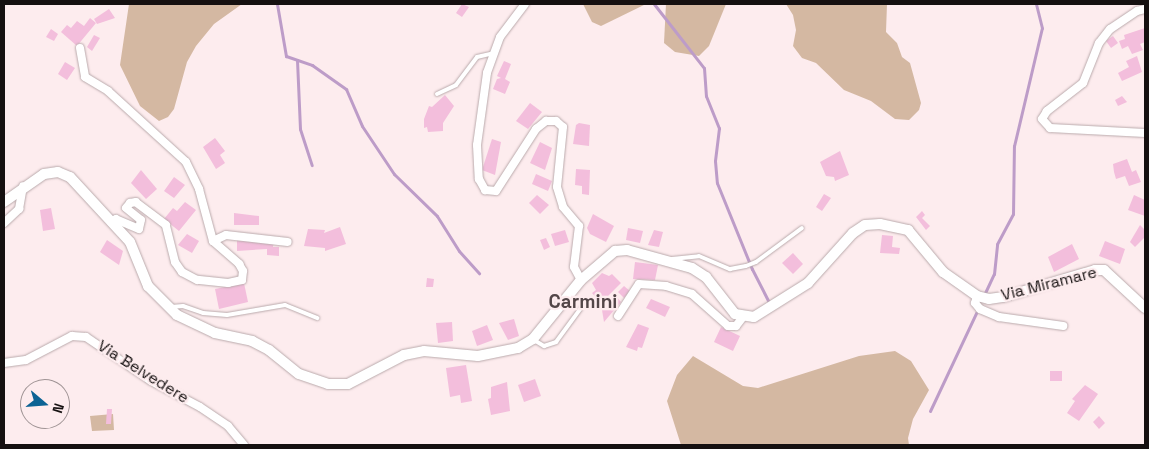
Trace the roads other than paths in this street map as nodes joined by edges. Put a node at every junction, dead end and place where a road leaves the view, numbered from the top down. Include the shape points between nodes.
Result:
1 (525, 4) edge
2 (1145, 9) edge
3 (80, 48) dead end
4 (494, 53) junction
5 (436, 94) dead end
6 (1145, 134) edge
7 (23, 186) junction
8 (4, 202) edge
9 (111, 222) junction
10 (4, 223) edge
11 (802, 228) dead end
12 (213, 241) junction
13 (288, 242) dead end
14 (670, 261) junction
15 (581, 280) junction
16 (978, 296) junction
17 (169, 308) junction
18 (581, 308) dead end
19 (1145, 308) edge
20 (618, 316) dead end
21 (742, 317) junction
22 (318, 318) dead end
23 (1063, 326) dead end
24 (533, 339) junction
25 (4, 363) edge
26 (244, 445) edge

1 - 4 street via 500,37
2 - 6 street via 1110,29 1099,43 1083,83 1046,111 1042,119 1050,128
3 - 12 street via 84,77 108,91 186,162 199,189
4 - 5 lane via 477,57 456,84
4 - 15 street via 487,73 477,145 479,179 486,190 496,191 536,129 556,120 563,127 557,187 563,207 579,226 574,266
7 - 8 street
7 - 9 street via 44,174 58,172 70,177
7 - 10 street via 19,209
9 - 12 street via 116,219 139,229 141,220 126,208 136,202 166,225 175,262 182,272 197,280 228,283 242,280 243,271 239,264
9 - 17 street via 130,242 148,286
11 - 14 lane via 746,266 730,269 699,256 676,257
12 - 13 street via 226,235
14 - 15 street via 627,250 615,251
14 - 21 street via 692,268 706,277 731,310
15 - 24 street
16 - 19 street, Via Miramare via 989,299 1004,297 1104,270
16 - 21 street, Via Miramare via 944,272 908,230 873,225 853,233 808,284 754,317
16 - 23 street via 976,303 980,309 999,317
17 - 22 lane via 178,305 203,313 227,315 285,305
17 - 24 street via 196,327 252,341 299,374 328,384 348,384 404,354 424,351 497,355
18 - 24 lane via 556,342 544,346
20 - 21 street via 639,284 666,286 692,294 728,326 736,326
25 - 26 street, Via Belvedere via 26,360 72,336 86,337 221,421

